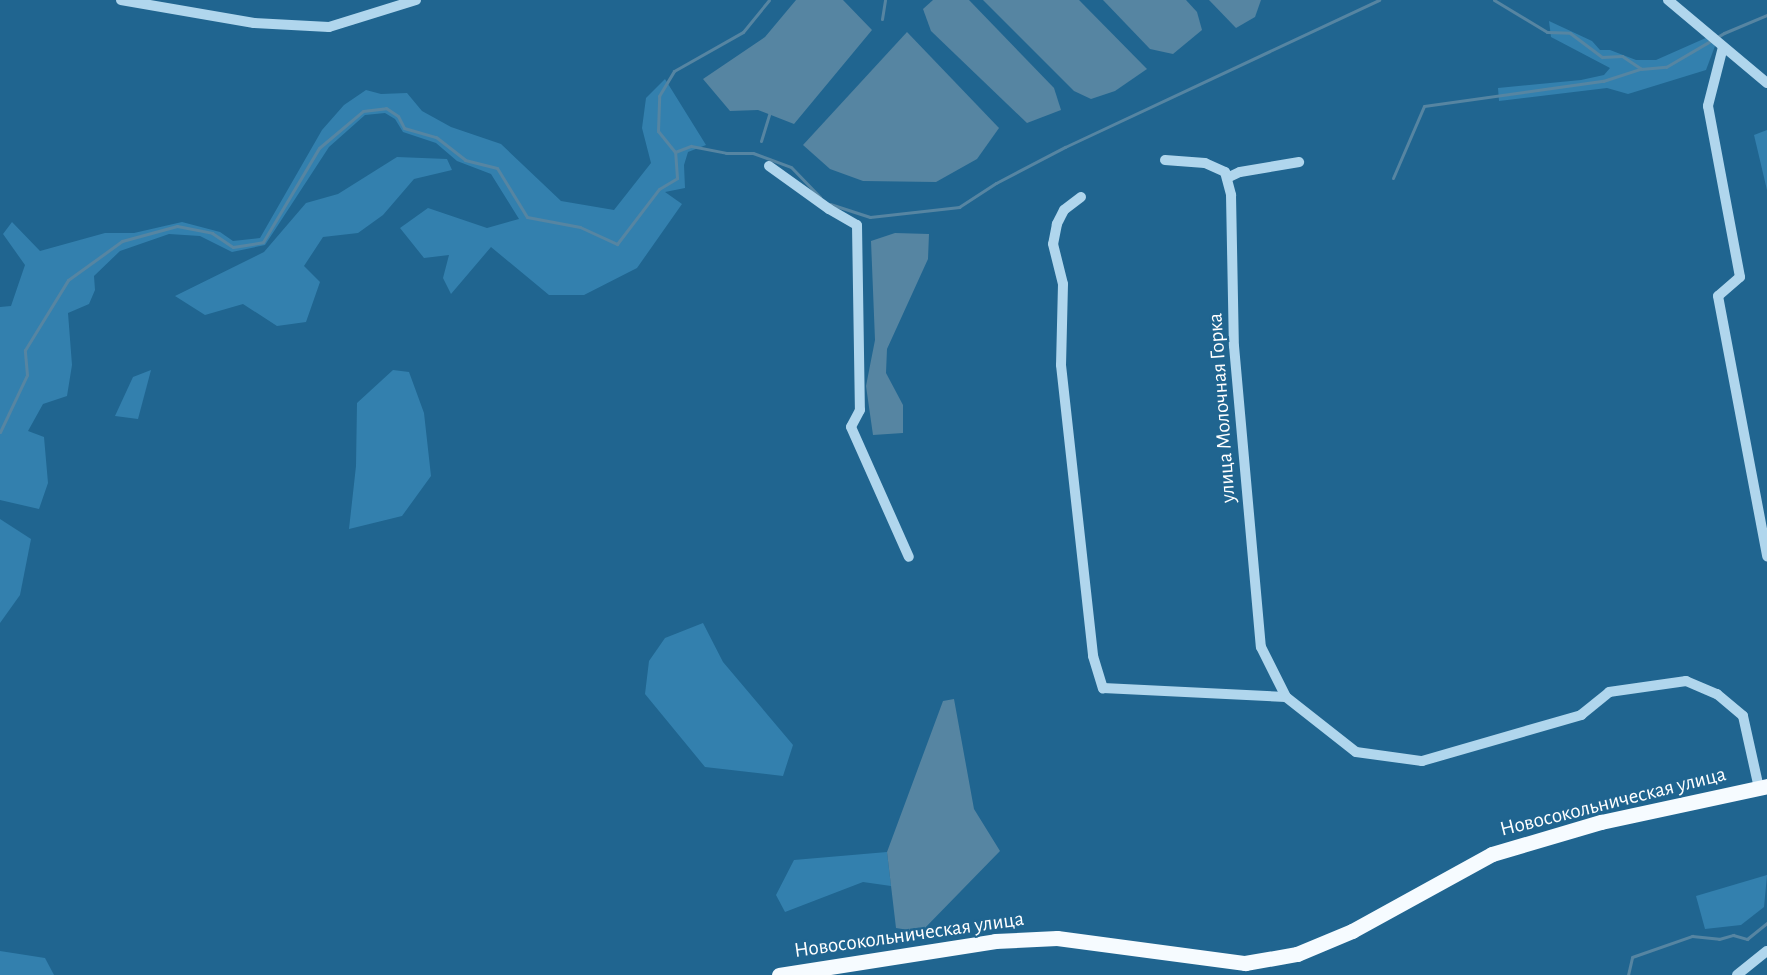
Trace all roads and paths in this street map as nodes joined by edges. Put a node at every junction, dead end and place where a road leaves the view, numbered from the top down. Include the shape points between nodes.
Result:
1 (121, 0) edge
2 (416, 0) edge
3 (1668, 0) edge
4 (1721, 45) junction
5 (1767, 83) edge
6 (1165, 160) dead end
7 (1299, 162) dead end
8 (769, 166) dead end
9 (1227, 178) junction
10 (1081, 197) dead end
11 (1767, 556) edge
12 (909, 557) dead end
13 (1286, 697) junction
14 (1763, 787) edge
15 (1767, 951) edge
16 (778, 975) edge
17 (1737, 975) edge

1 - 2 street via 254,23 329,27
3 - 4 street
4 - 5 street
4 - 11 street via 1708,106 1740,277 1718,296
6 - 9 street via 1205,163 1225,172
7 - 9 street via 1240,172
8 - 12 street via 858,225 860,410 851,427
9 - 13 street, улица Молочная Горка via 1231,195 1234,346 1261,647
10 - 13 street via 1064,210 1053,244 1063,284 1061,365 1093,656 1102,688
13 - 14 street via 1356,753 1422,760 1581,715 1609,693 1686,681 1717,693 1743,716
14 - 16 main road, Новосокольническая улица via 1602,822 1492,854 1352,931 1297,954 1245,963 1056,938 995,941
15 - 17 street

